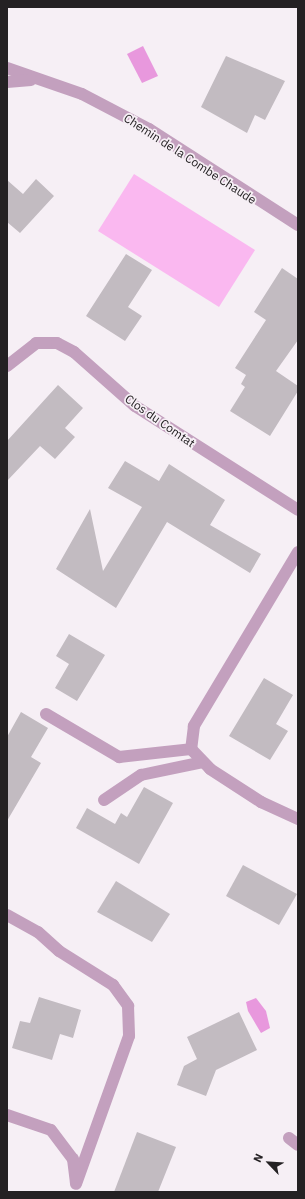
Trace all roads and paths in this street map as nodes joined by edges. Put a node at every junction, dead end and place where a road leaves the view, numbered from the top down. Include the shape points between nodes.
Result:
1 (7, 68) edge
2 (36, 80) junction
3 (7, 82) edge
4 (298, 225) edge
5 (7, 366) edge
6 (298, 510) edge
7 (298, 552) edge
8 (46, 714) dead end
9 (191, 749) junction
10 (203, 762) junction
11 (104, 800) dead end
12 (298, 819) edge
13 (7, 914) edge
14 (7, 1115) edge
15 (76, 1188) edge

1 - 2 street, Chemin de la Combe Chaude
2 - 3 street, Chemin de la Combe Chaude
2 - 4 street, Chemin de la Combe Chaude via 82,94 149,129
5 - 6 street, Clos du Comtat via 36,343 57,343 74,352 135,406
7 - 9 street via 194,726
8 - 9 street via 119,757
9 - 10 street
10 - 11 street via 141,774
10 - 12 street via 261,802
13 - 15 street via 38,932 59,952 113,985 128,1006 129,1036
14 - 15 street via 51,1130 73,1159

